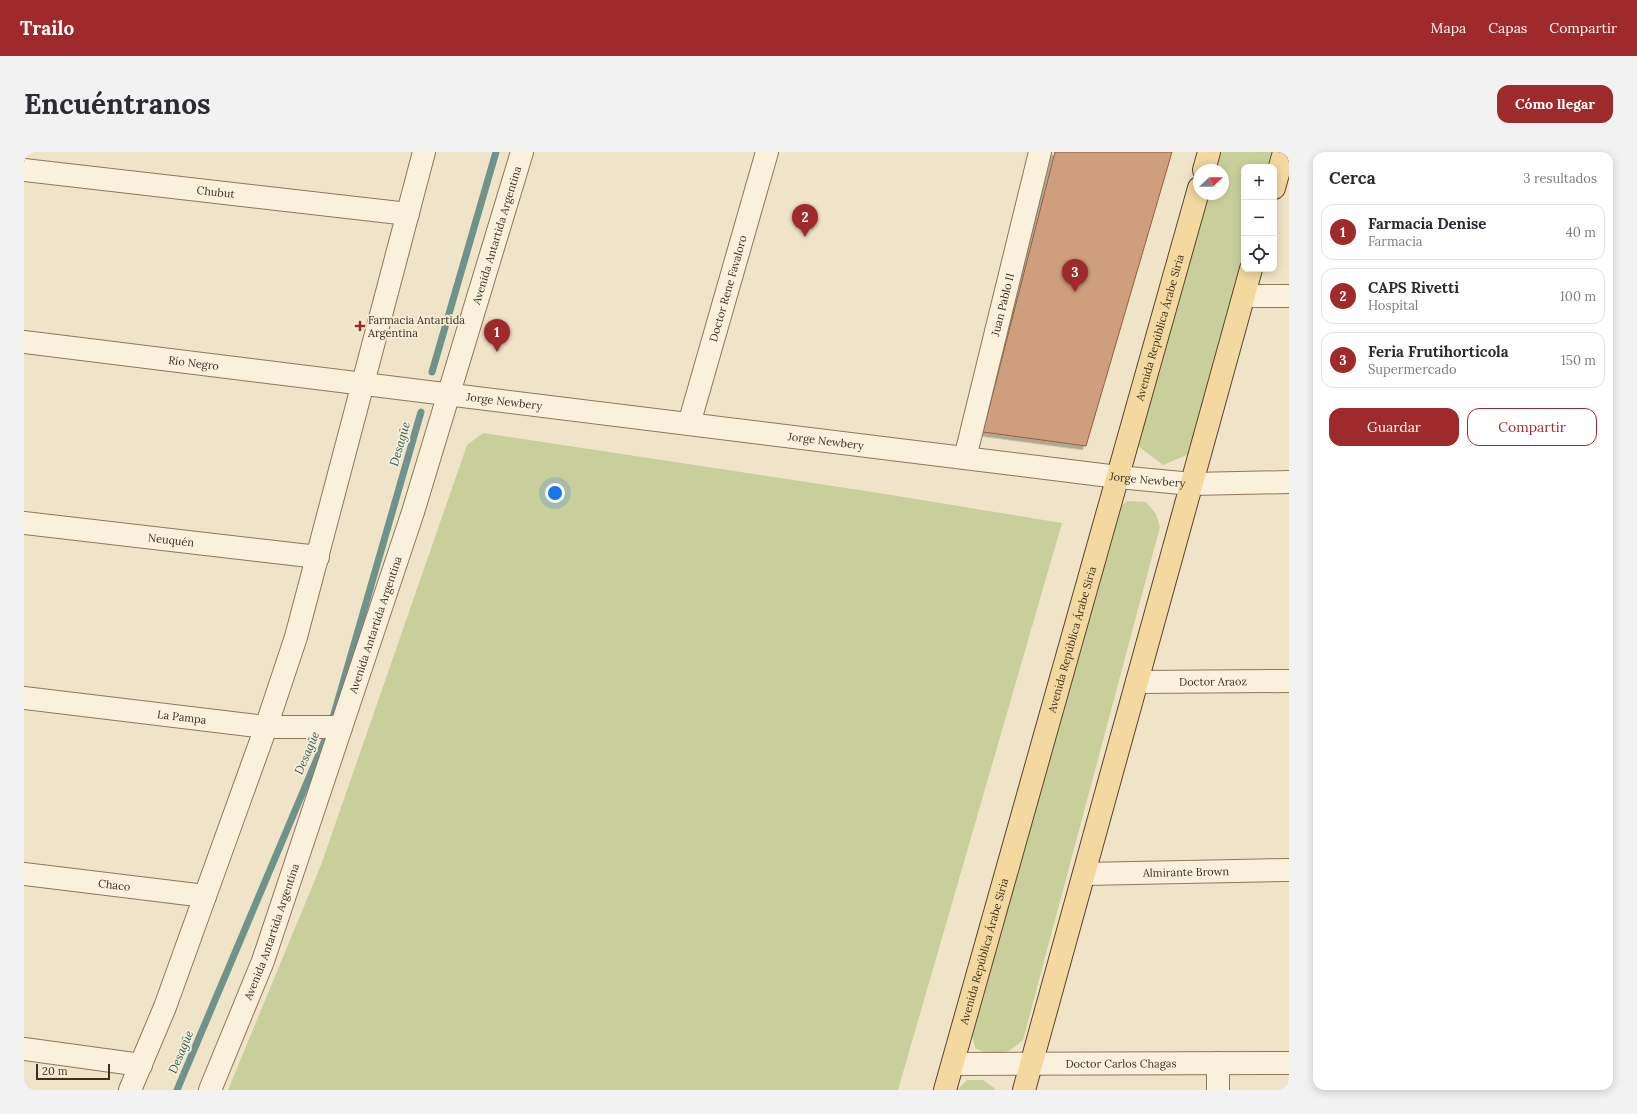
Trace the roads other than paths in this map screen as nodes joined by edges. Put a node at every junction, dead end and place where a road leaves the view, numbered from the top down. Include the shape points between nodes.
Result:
1 (424, 152) edge
2 (522, 152) edge
3 (767, 152) edge
4 (1040, 152) edge
5 (1209, 152) edge
6 (1284, 152) edge
7 (1206, 164) edge
8 (24, 170) edge
9 (1277, 177) edge
10 (1196, 200) edge
11 (408, 214) junction
12 (1250, 272) edge
13 (1244, 296) junction
14 (1289, 296) edge
15 (24, 342) edge
16 (363, 385) junction
17 (449, 395) junction
18 (689, 424) junction
19 (965, 458) junction
20 (1118, 477) junction
21 (1289, 482) edge
22 (1192, 484) junction
23 (24, 523) edge
24 (318, 556) junction
25 (1289, 681) edge
26 (1137, 682) junction
27 (24, 698) edge
28 (341, 727) junction
29 (266, 728) junction
30 (1289, 870) edge
31 (24, 874) edge
32 (1084, 874) junction
33 (205, 896) junction
34 (24, 1049) edge
35 (1218, 1063) junction
36 (1289, 1063) edge
37 (952, 1064) junction
38 (1031, 1064) junction
39 (141, 1065) junction
40 (130, 1090) edge
41 (210, 1090) edge
42 (945, 1090) edge
43 (1024, 1090) edge
44 (1218, 1090) edge

1 - 11 street
2 - 17 street, Avenida Antartida Argentina
3 - 18 street, Doctor Rene Favaloro
4 - 19 street, Juan Pablo II
5 - 7 main road
6 - 9 main road
8 - 11 street, Chubut
10 - 20 main road, Avenida República Árabe Siria
11 - 16 street
12 - 13 main road
13 - 14 street
13 - 22 main road
15 - 16 street, Río Negro
16 - 17 street, Jorge Newbery
16 - 24 street
17 - 18 street, Jorge Newbery
17 - 28 street, Avenida Antartida Argentina
18 - 19 street, Jorge Newbery
19 - 20 street, Jorge Newbery
20 - 22 street, Jorge Newbery
20 - 37 main road, Avenida República Árabe Siria
21 - 22 street, Jorge Newbery
22 - 26 main road
23 - 24 street, Neuquén
24 - 29 street via 296,637
25 - 26 street, Doctor Araoz
26 - 32 main road
27 - 29 street, La Pampa
28 - 29 street, La Pampa
28 - 41 street, Avenida Antartida Argentina via 262,961
29 - 33 street
30 - 32 street, Almirante Brown
31 - 33 street, Chaco
32 - 38 main road
33 - 39 street
34 - 39 street
35 - 36 street, Doctor Carlos Chagas
35 - 38 street, Doctor Carlos Chagas
35 - 44 street
37 - 38 street, Doctor Carlos Chagas
37 - 42 main road, Avenida República Árabe Siria
38 - 43 main road
39 - 40 street

